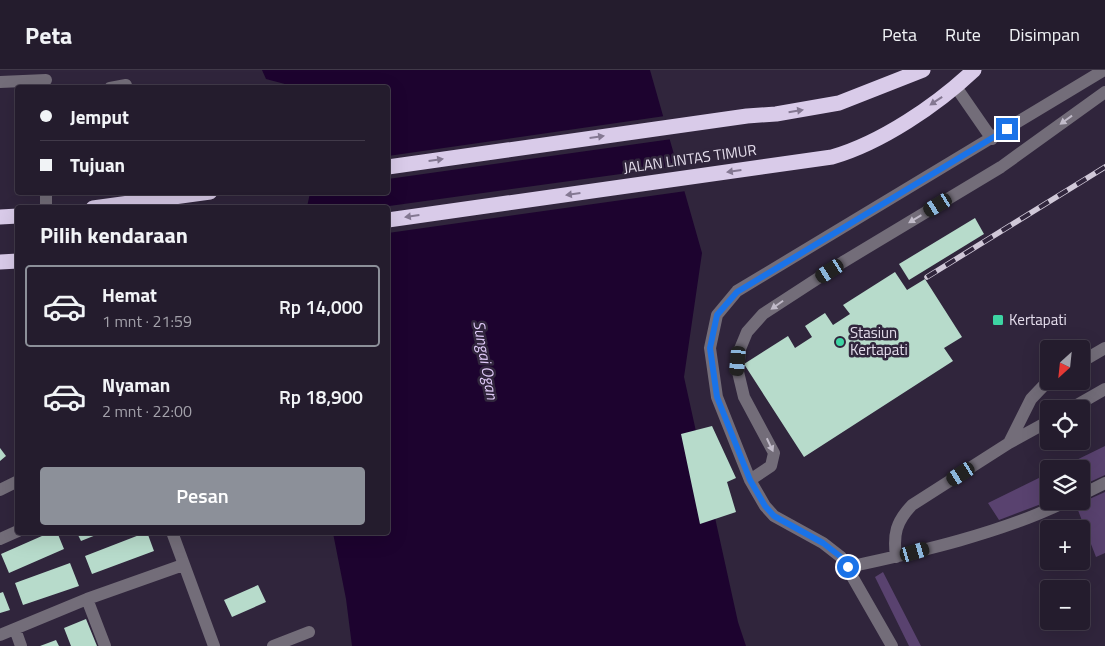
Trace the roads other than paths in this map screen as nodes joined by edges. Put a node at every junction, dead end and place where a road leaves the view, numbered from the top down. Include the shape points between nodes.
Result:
1 (921, 70) edge
2 (974, 70) edge
3 (1104, 70) edge
4 (46, 79) edge
5 (0, 82) edge
6 (126, 84) dead end
7 (122, 85) edge
8 (956, 87) junction
9 (1105, 92) edge
10 (992, 139) junction
11 (390, 167) edge
12 (192, 195) edge
13 (117, 205) edge
14 (15, 216) edge
15 (0, 217) edge
16 (390, 220) edge
17 (15, 261) edge
18 (0, 262) edge
19 (1105, 348) edge
20 (1090, 357) edge
21 (1040, 388) edge
22 (1105, 389) edge
23 (1086, 400) edge
24 (1040, 425) edge
25 (1009, 443) junction
26 (750, 480) junction
27 (15, 482) edge
28 (1105, 483) edge
29 (0, 490) edge
30 (1090, 490) edge
31 (1048, 510) edge
32 (15, 532) edge
33 (173, 535) edge
34 (0, 539) edge
35 (896, 557) junction
36 (183, 565) junction
37 (848, 567) junction
38 (88, 599) junction
39 (15, 629) junction
40 (309, 632) dead end
41 (0, 635) edge
42 (22, 646) edge
43 (105, 646) edge
44 (214, 646) edge
45 (273, 646) edge
46 (892, 646) edge

11 -> 1 highway via 839,103
2 - 8 highway, JALAN LINTAS TIMUR
3 - 10 street
4 - 5 street
6 - 7 street
8 - 10 street
8 -> 16 highway, JALAN LINTAS TIMUR via 886,134 854,151 818,160
9 -> 26 street via 1001,167 763,314 747,332 740,350 738,372 744,397 774,453 771,466
10 - 26 street via 737,292 724,303 712,330 713,372 717,397
12 - 13 highway
14 - 15 highway
17 - 18 highway
19 - 20 street
21 - 25 street via 1028,403
22 - 23 street
24 - 25 street
25 - 35 street via 912,505 895,529
26 - 37 street via 774,516 823,543
27 - 29 street
28 - 30 street
31 - 35 street
32 - 34 street
33 - 36 street
35 - 37 street
36 - 38 street
36 - 44 street
37 - 46 street
38 - 39 street
38 - 43 street
39 - 41 street
39 - 42 street
40 - 45 street

